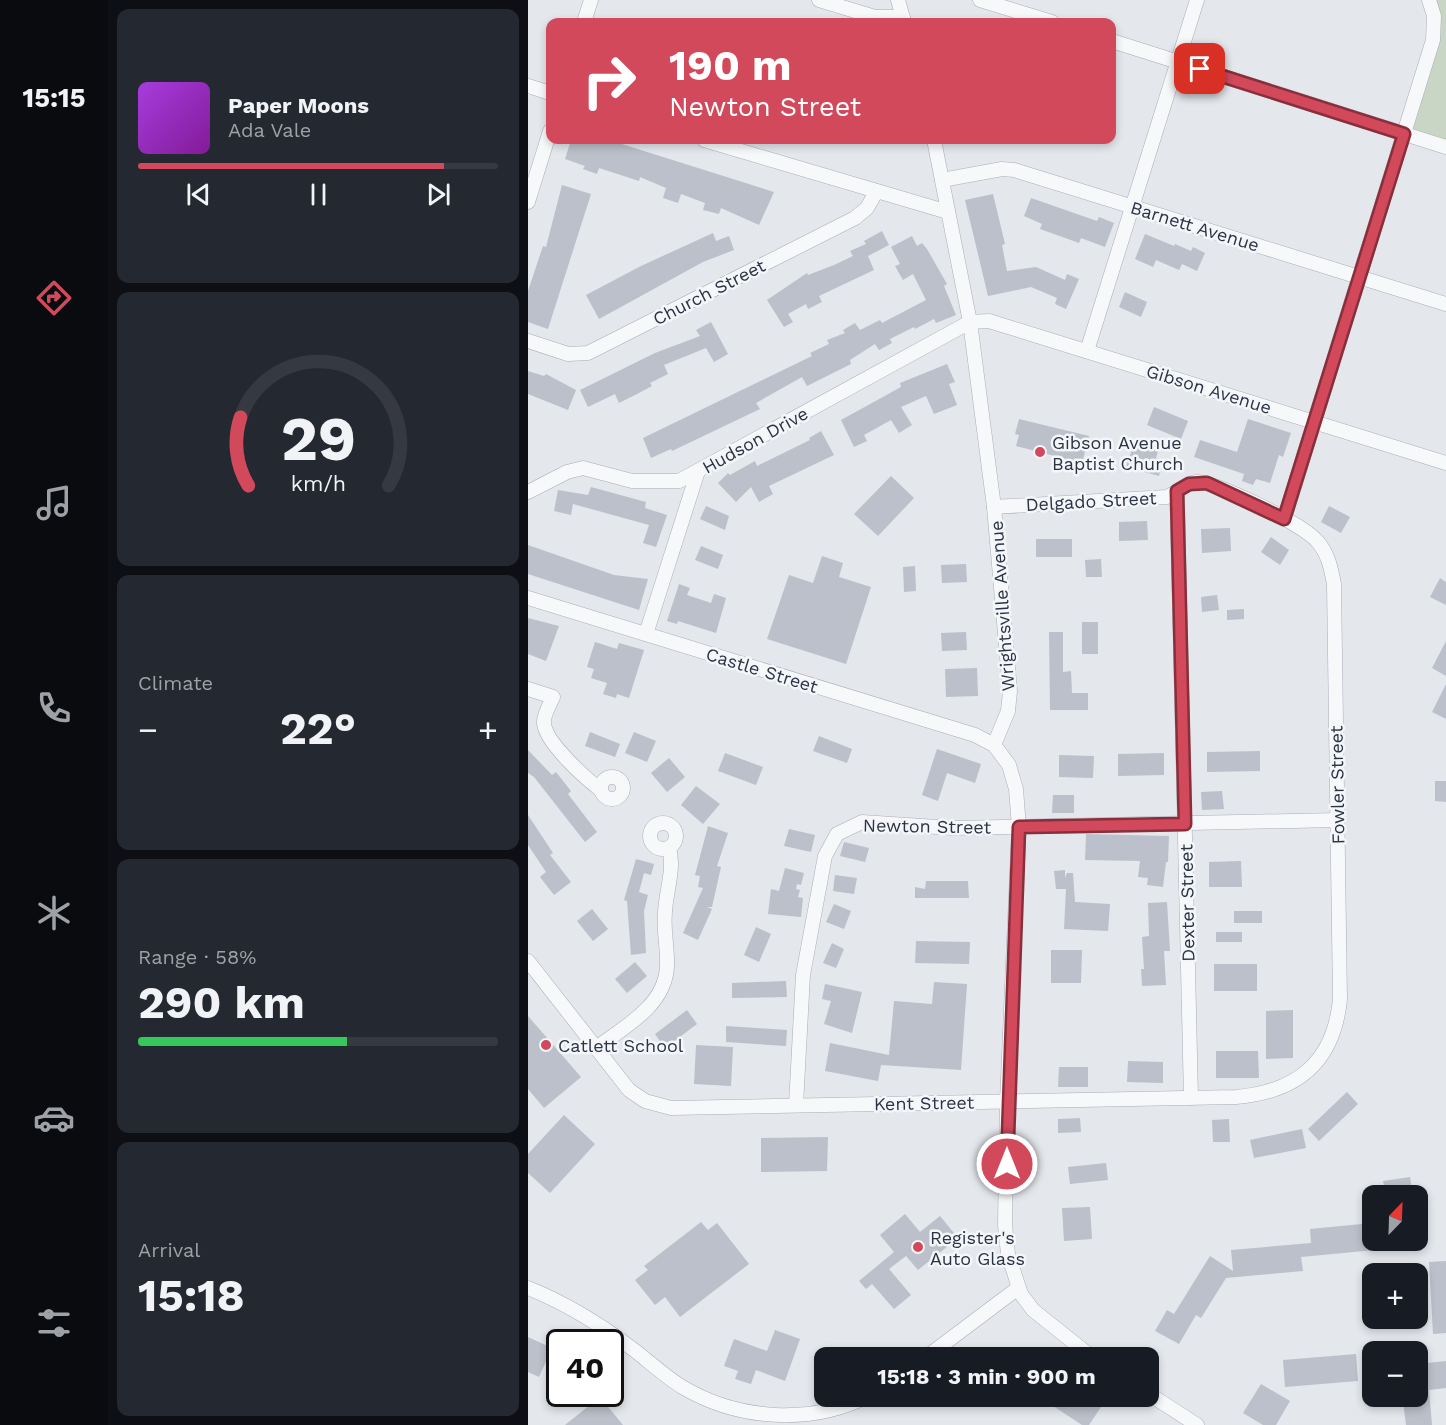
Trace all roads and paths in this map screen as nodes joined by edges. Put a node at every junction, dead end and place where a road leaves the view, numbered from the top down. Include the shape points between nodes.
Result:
1 (591, 0) edge
2 (819, 0) edge
3 (898, 0) edge
4 (980, 0) edge
5 (1197, 0) edge
6 (1429, 0) edge
7 (585, 18) edge
8 (884, 18) edge
9 (902, 18) edge
10 (1039, 18) edge
11 (1116, 42) edge
12 (1178, 62) junction
13 (528, 86) edge
14 (546, 92) edge
15 (1404, 134) junction
16 (546, 144) edge
17 (717, 144) edge
18 (935, 144) edge
19 (1446, 147) edge
20 (942, 180) junction
21 (876, 192) junction
22 (528, 202) edge
23 (1132, 207) junction
24 (948, 212) junction
25 (1359, 277) junction
26 (1446, 304) edge
27 (970, 322) junction
28 (528, 341) edge
29 (1087, 351) junction
30 (1314, 422) junction
31 (1446, 463) edge
32 (698, 471) junction
33 (1177, 491) junction
34 (528, 492) edge
35 (994, 507) junction
36 (1284, 519) junction
37 (528, 598) edge
38 (646, 634) junction
39 (528, 689) edge
40 (994, 745) junction
41 (601, 790) dead end
42 (1337, 820) junction
43 (1185, 824) junction
44 (1019, 827) junction
45 (669, 848) dead end
46 (528, 961) edge
47 (597, 1048) junction
48 (1312, 1067) joint
49 (1191, 1098) junction
50 (1007, 1102) junction
51 (796, 1105) junction
52 (528, 1288) edge
53 (1018, 1288) junction
54 (940, 1347) edge
55 (1079, 1347) edge
56 (1159, 1400) edge
57 (837, 1407) edge
58 (1197, 1425) edge

1 - 7 street
2 - 8 street
3 - 9 street
4 - 10 street
5 - 12 street
6 - 15 street via 1434,16 1433,40
11 - 12 street
12 - 15 street
12 - 23 street
13 - 14 street
15 - 19 street
15 - 25 street
16 - 22 street
17 - 21 street
18 - 20 street, Wrightsville Avenue
20 - 23 street, Barnett Avenue via 1009,169
20 - 24 street, Wrightsville Avenue
21 - 24 street
21 - 28 street, Church Street via 855,218 588,353 568,354
23 - 25 street, Barnett Avenue
23 - 29 street
24 - 27 street, Wrightsville Avenue
25 - 26 street, Barnett Avenue
25 - 30 street
27 - 29 street, Gibson Avenue via 1006,324
27 - 32 street, Hudson Drive
27 - 35 street, Wrightsville Avenue
29 - 30 street, Gibson Avenue
30 - 31 street, Gibson Avenue
30 - 36 street
32 - 34 street, Hudson Drive via 679,481 647,483 583,468
32 - 38 street
33 - 35 street, Delgado Street via 1167,497
33 - 36 street, Delgado Street via 1189,484 1207,483
33 - 43 street, Dexter Street
35 - 40 street, Wrightsville Avenue via 1010,691 1006,717
36 - 42 street, Fowler Street via 1313,537 1324,551 1334,584
37 - 38 street, Castle Street
38 - 40 street, Castle Street via 975,735
39 - 41 street via 553,697 543,722 548,735 587,780
40 - 44 street via 1013,776
42 - 43 street, Newton Street
42 - 48 street, Fowler Street via 1339,1010 1328,1045
43 - 44 street, Newton Street
43 - 49 street, Dexter Street
44 - 50 street
44 - 51 street, Newton Street via 952,828 862,822 843,829 831,842 803,975
45 - 47 street via 672,856 664,918 664,983 650,1007
46 - 47 street, Kent Street
47 - 51 street, Kent Street via 637,1097 671,1108
48 - 49 street, Kent Street via 1294,1082 1267,1093
49 - 50 street, Kent Street
50 - 51 street, Kent Street
50 - 53 street via 1005,1225
52 - 57 street via 596,1322 673,1381 717,1404 761,1414 794,1415
53 - 54 street
53 - 55 street via 1032,1310
56 - 58 street

